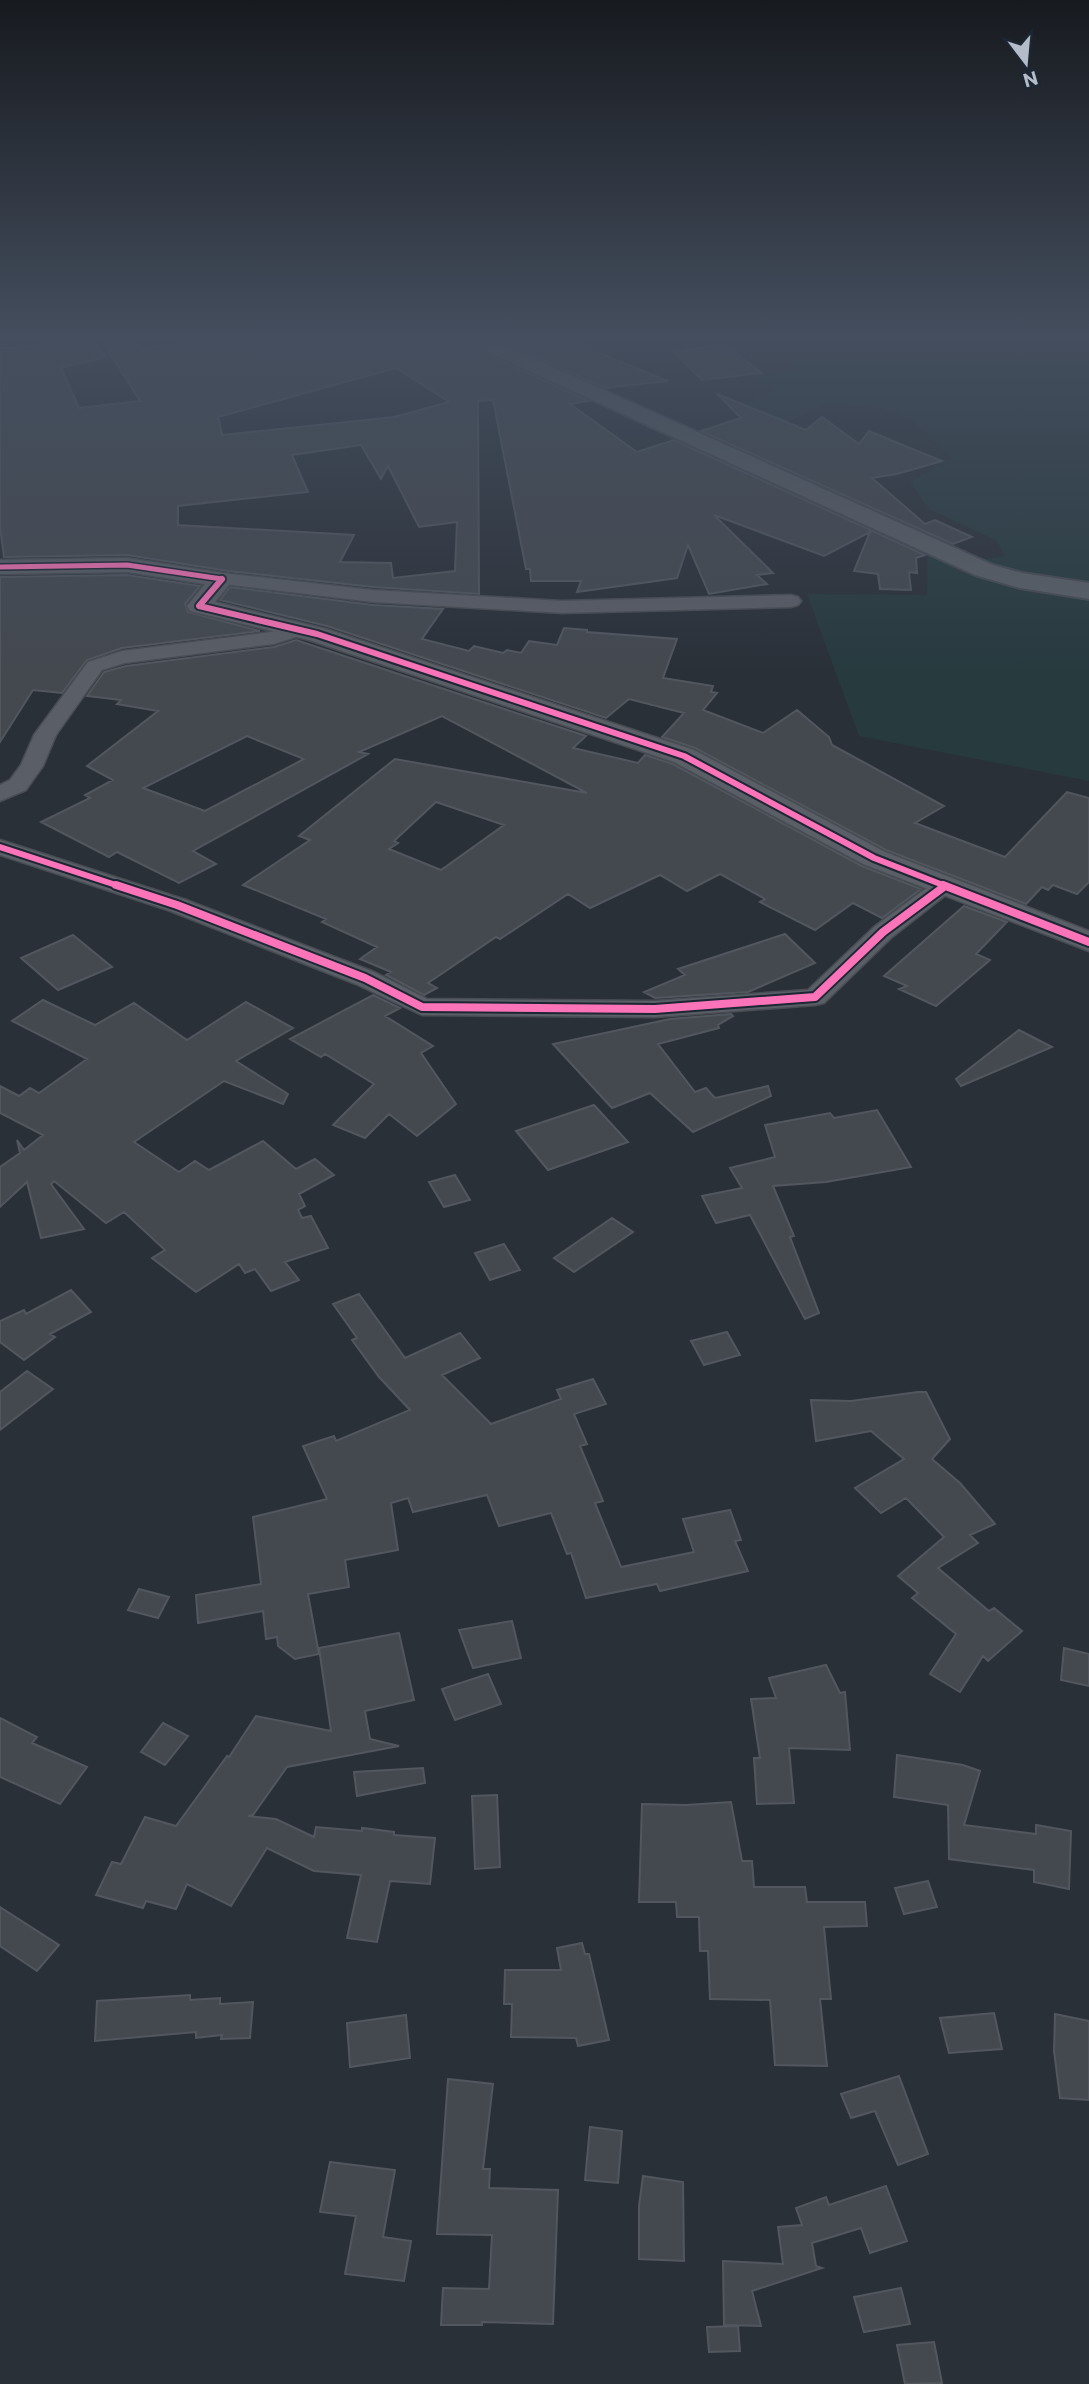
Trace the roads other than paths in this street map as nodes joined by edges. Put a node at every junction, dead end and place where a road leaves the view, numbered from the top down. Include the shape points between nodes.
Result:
1 (721, 450) edge
2 (0, 567) edge
3 (222, 579) junction
4 (1089, 591) edge
5 (791, 601) dead end
6 (298, 630) junction
7 (0, 794) edge
8 (0, 847) edge
9 (945, 886) junction
10 (1089, 942) edge

1 - 4 main road via 984,570
2 - 3 street via 127,565
3 - 5 street via 373,596 562,607
3 - 6 street via 199,606
6 - 7 street via 274,638 122,657 95,666 45,736 18,785
6 - 9 street via 684,757 874,858
8 - 9 street via 190,910 365,978 422,1007 655,1009 815,997 883,932
9 - 10 street

